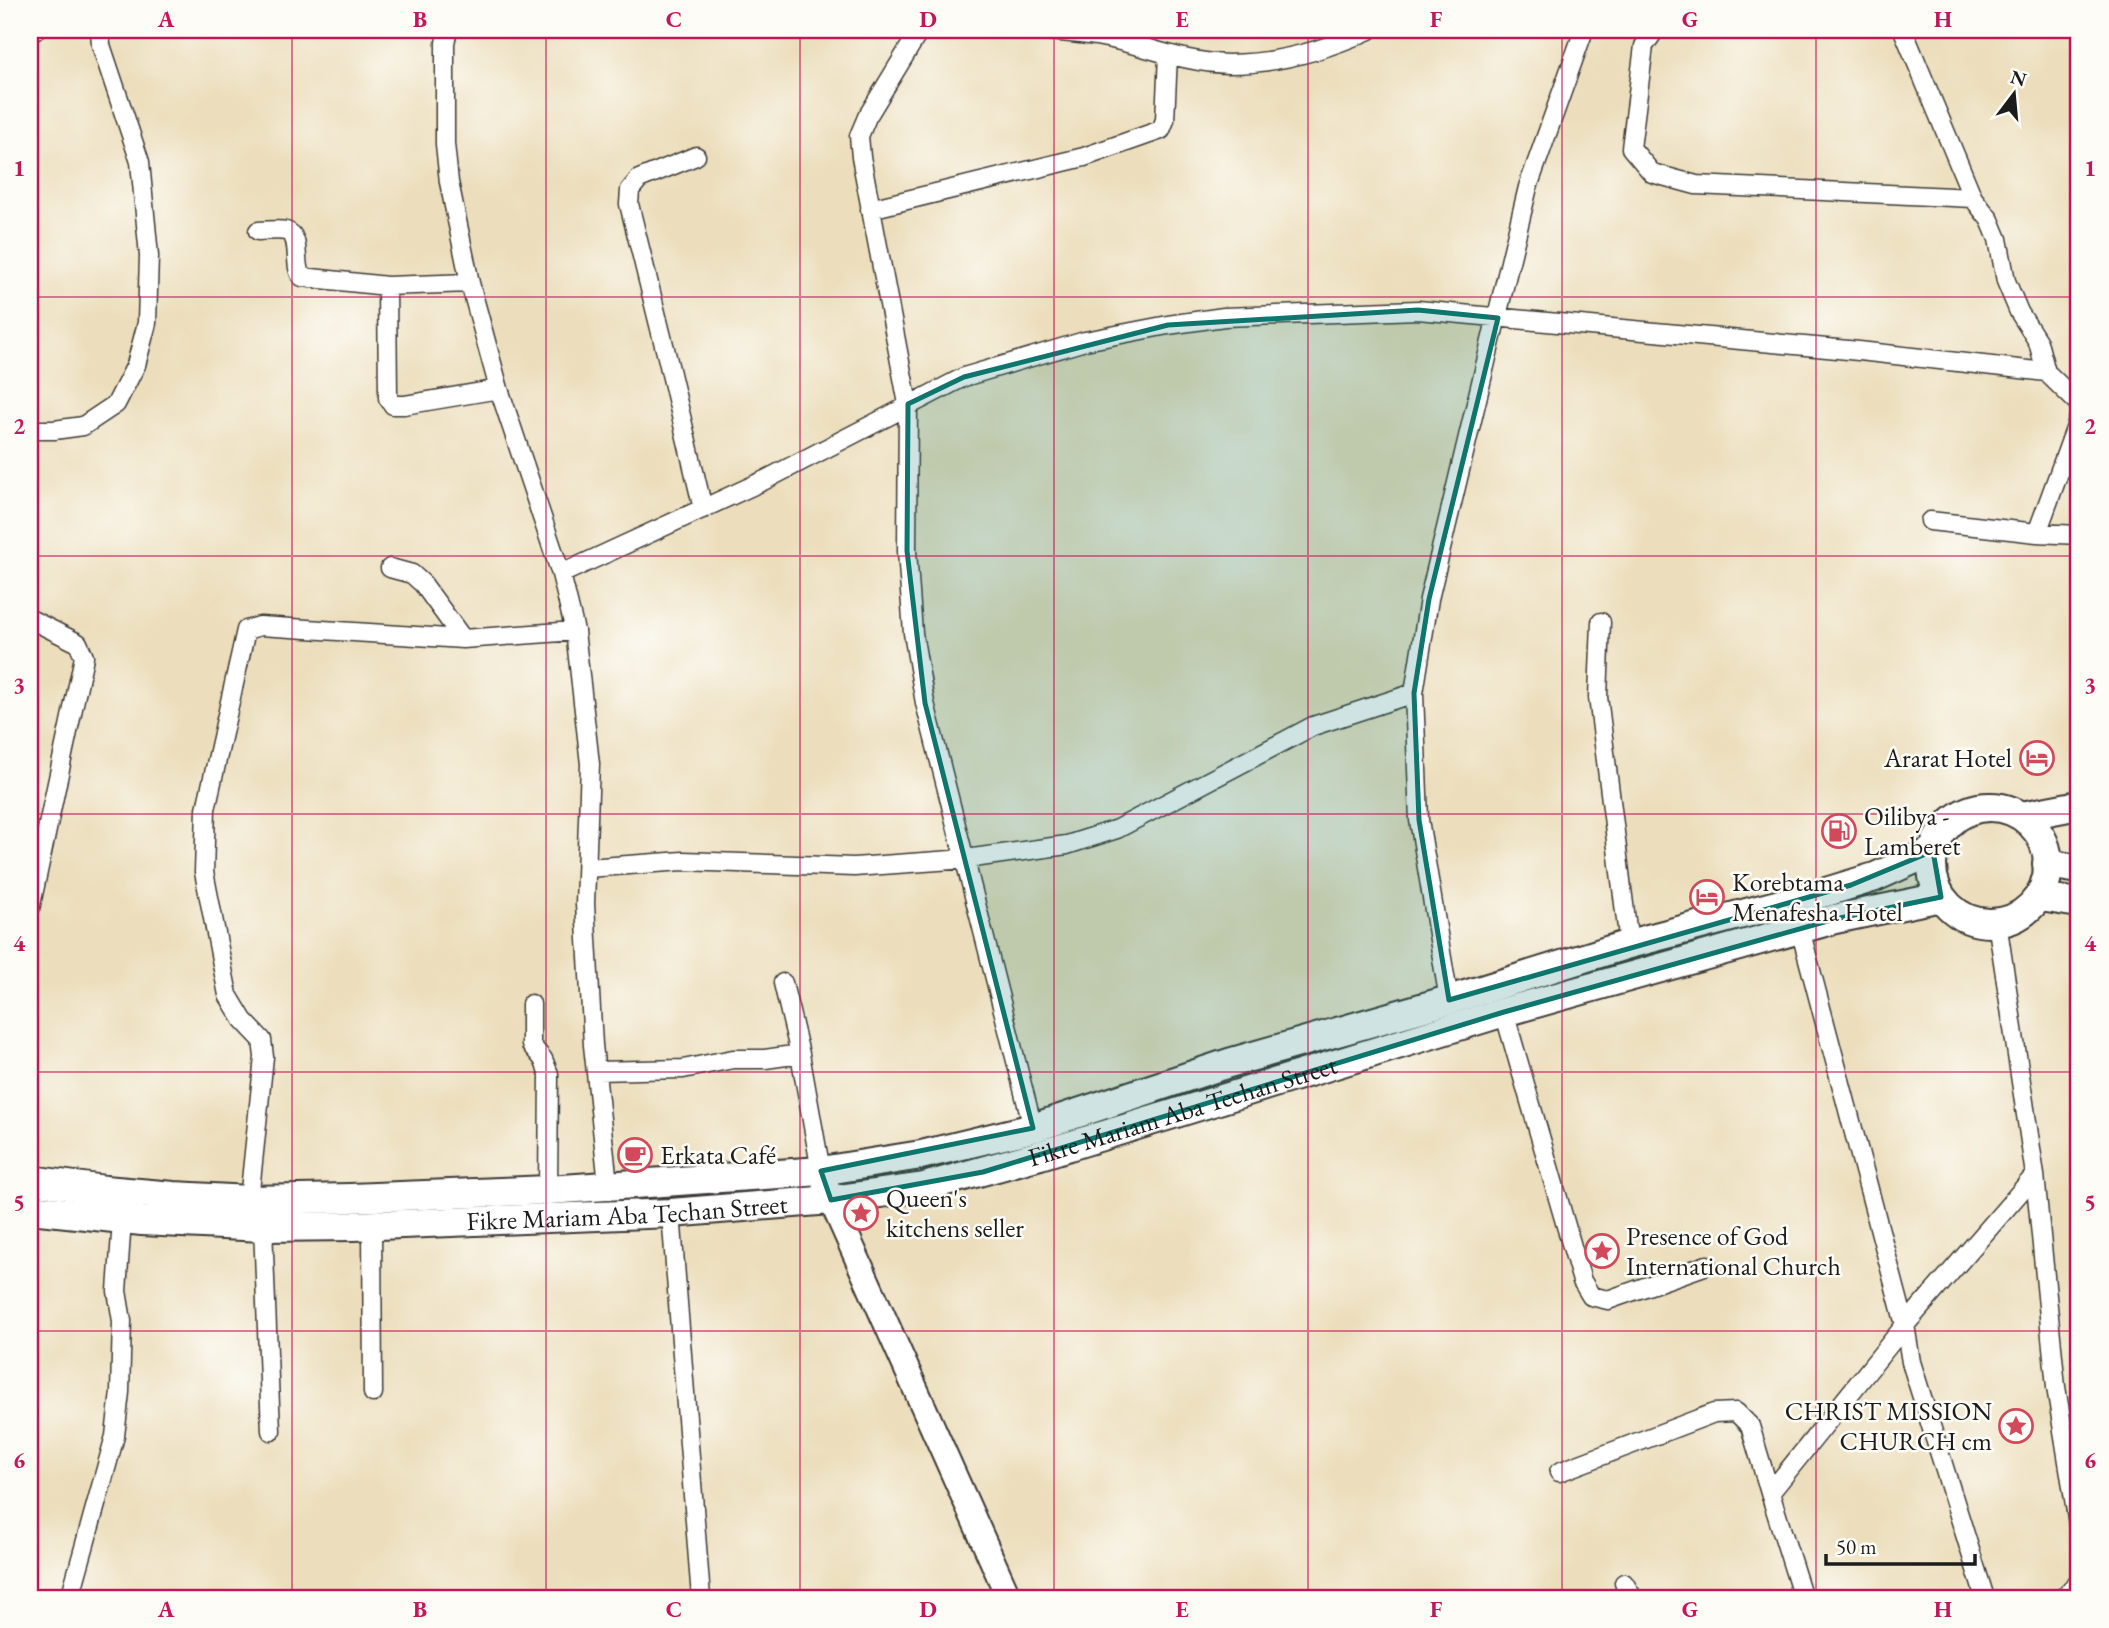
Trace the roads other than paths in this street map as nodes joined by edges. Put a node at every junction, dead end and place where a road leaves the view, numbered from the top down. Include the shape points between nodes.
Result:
1 (36, 30) edge
2 (100, 30) edge
3 (431, 30) edge
4 (448, 30) edge
5 (920, 30) edge
6 (1042, 30) edge
7 (1369, 30) edge
8 (1584, 30) edge
9 (1655, 30) edge
10 (1903, 30) edge
11 (30, 33) edge
12 (1113, 34) edge
13 (1168, 55) junction
14 (696, 156) dead end
15 (1973, 198) junction
16 (870, 209) junction
17 (258, 231) dead end
18 (470, 283) junction
19 (387, 286) junction
20 (1498, 318) junction
21 (2046, 372) junction
22 (499, 389) junction
23 (908, 404) junction
24 (2079, 404) edge
25 (2079, 418) edge
26 (30, 429) edge
27 (703, 509) junction
28 (1930, 521) dead end
29 (2038, 533) junction
30 (2079, 535) edge
31 (390, 568) dead end
32 (561, 573) junction
33 (30, 619) edge
34 (1601, 622) dead end
35 (575, 631) junction
36 (463, 639) junction
37 (1414, 693) junction
38 (2079, 805) edge
39 (2022, 817) junction
40 (1933, 851) junction
41 (2079, 851) edge
42 (966, 859) junction
43 (2047, 860) junction
44 (587, 868) junction
45 (2079, 869) edge
46 (1941, 897) junction
47 (2040, 897) junction
48 (2079, 903) edge
49 (30, 909) edge
50 (1997, 922) junction
51 (1800, 929) junction
52 (1629, 944) junction
53 (783, 983) dead end
54 (1449, 1000) junction
55 (531, 1004) dead end
56 (1504, 1012) junction
57 (800, 1054) junction
58 (596, 1071) junction
59 (1033, 1128) junction
60 (821, 1171) junction
61 (2035, 1175) junction
62 (30, 1180) edge
63 (608, 1184) junction
64 (548, 1190) junction
65 (350, 1198) junction
66 (249, 1200) junction
67 (831, 1200) junction
68 (30, 1209) edge
69 (671, 1213) junction
70 (122, 1220) junction
71 (363, 1225) junction
72 (263, 1227) junction
73 (1707, 1265) dead end
74 (1905, 1325) junction
75 (373, 1393) dead end
76 (271, 1431) dead end
77 (1559, 1472) dead end
78 (1770, 1493) junction
79 (2079, 1530) edge
80 (2079, 1581) edge
81 (70, 1598) edge
82 (701, 1598) edge
83 (1009, 1598) edge
84 (1803, 1598) edge
85 (1985, 1598) edge
86 (2063, 1598) edge

1 - 11 street
2 - 26 street via 140,162 149,256 146,323 136,365 116,404 83,426
3 - 4 street
4 - 18 street via 444,43 445,144
5 - 16 street via 859,136
6 - 12 street
7 - 13 street via 1332,47 1275,60 1228,64
8 - 20 street via 1528,187
9 - 15 street via 1644,46 1631,148 1652,173 1696,185
10 - 15 street
12 - 13 street
13 - 16 street via 1161,130 1084,157
14 - 27 street via 639,179 630,190 629,204
15 - 21 street via 1998,239 2006,281 2038,342
16 - 23 street
17 - 19 street via 291,233 302,277
18 - 19 street
18 - 22 street
19 - 22 street via 388,398 393,405
20 - 21 street
20 - 23 street via 1418,310 1224,317 1168,325 1085,341 964,377
20 - 37 street via 1429,599
21 - 24 street
22 - 32 street
23 - 27 street
23 - 42 street via 907,551 913,632 925,703
25 - 29 street
27 - 32 street
28 - 29 street
29 - 30 street
31 - 36 street via 412,574 423,584
32 - 35 street
33 - 49 street via 78,643 84,657
34 - 52 street via 1598,697
35 - 36 street
35 - 44 street via 590,764
36 - 66 street via 260,626 247,630 206,809 204,872 228,995 262,1040
37 - 42 street via 1313,726 1117,829 1067,845
37 - 54 street via 1419,820
38 - 39 main road
39 - 40 main road via 2005,808 1968,810 1940,834
39 - 43 main road via 2036,829
40 - 46 main road via 1933,875
40 - 52 main road, Fikre Mariam Aba Techan Street via 1851,885
41 - 43 main road
42 - 44 street via 854,867 682,861
42 - 59 street
43 - 45 main road
43 - 47 main road
44 - 58 street via 585,904
46 - 50 main road via 1967,918
46 - 51 main road, Fikre Mariam Aba Techan Street
47 - 48 main road
47 - 50 main road via 2017,916
50 - 61 street
51 - 56 main road, Fikre Mariam Aba Techan Street
51 - 74 street
52 - 54 main road, Fikre Mariam Aba Techan Street
53 - 57 street
54 - 59 main road, Fikre Mariam Aba Techan Street via 1229,1063
55 - 64 street via 531,1045 549,1074
56 - 67 main road, Fikre Mariam Aba Techan Street via 983,1172 925,1187
56 - 73 street via 1581,1281 1591,1296 1608,1300
57 - 58 street via 673,1070
57 - 60 street
58 - 63 street
59 - 60 main road, Fikre Mariam Aba Techan Street via 921,1155
60 - 63 main road, Fikre Mariam Aba Techan Street
60 - 67 street
61 - 74 street
61 - 79 street via 2056,1387
62 - 66 main road, Fikre Mariam Aba Techan Street via 105,1191
63 - 64 main road, Fikre Mariam Aba Techan Street
64 - 65 main road, Fikre Mariam Aba Techan Street
65 - 66 main road, Fikre Mariam Aba Techan Street
65 - 71 main road
67 - 69 main road, Fikre Mariam Aba Techan Street
67 - 83 street
68 - 70 main road, Fikre Mariam Aba Techan Street
69 - 71 main road, Fikre Mariam Aba Techan Street
69 - 82 street
70 - 72 main road, Fikre Mariam Aba Techan Street
70 - 81 street via 117,1291 122,1321 120,1392 115,1436
71 - 72 main road, Fikre Mariam Aba Techan Street
71 - 75 street
72 - 76 street
74 - 78 street
74 - 85 street via 1911,1362
77 - 78 street via 1714,1413 1736,1412 1750,1426
78 - 84 street
80 - 86 street

